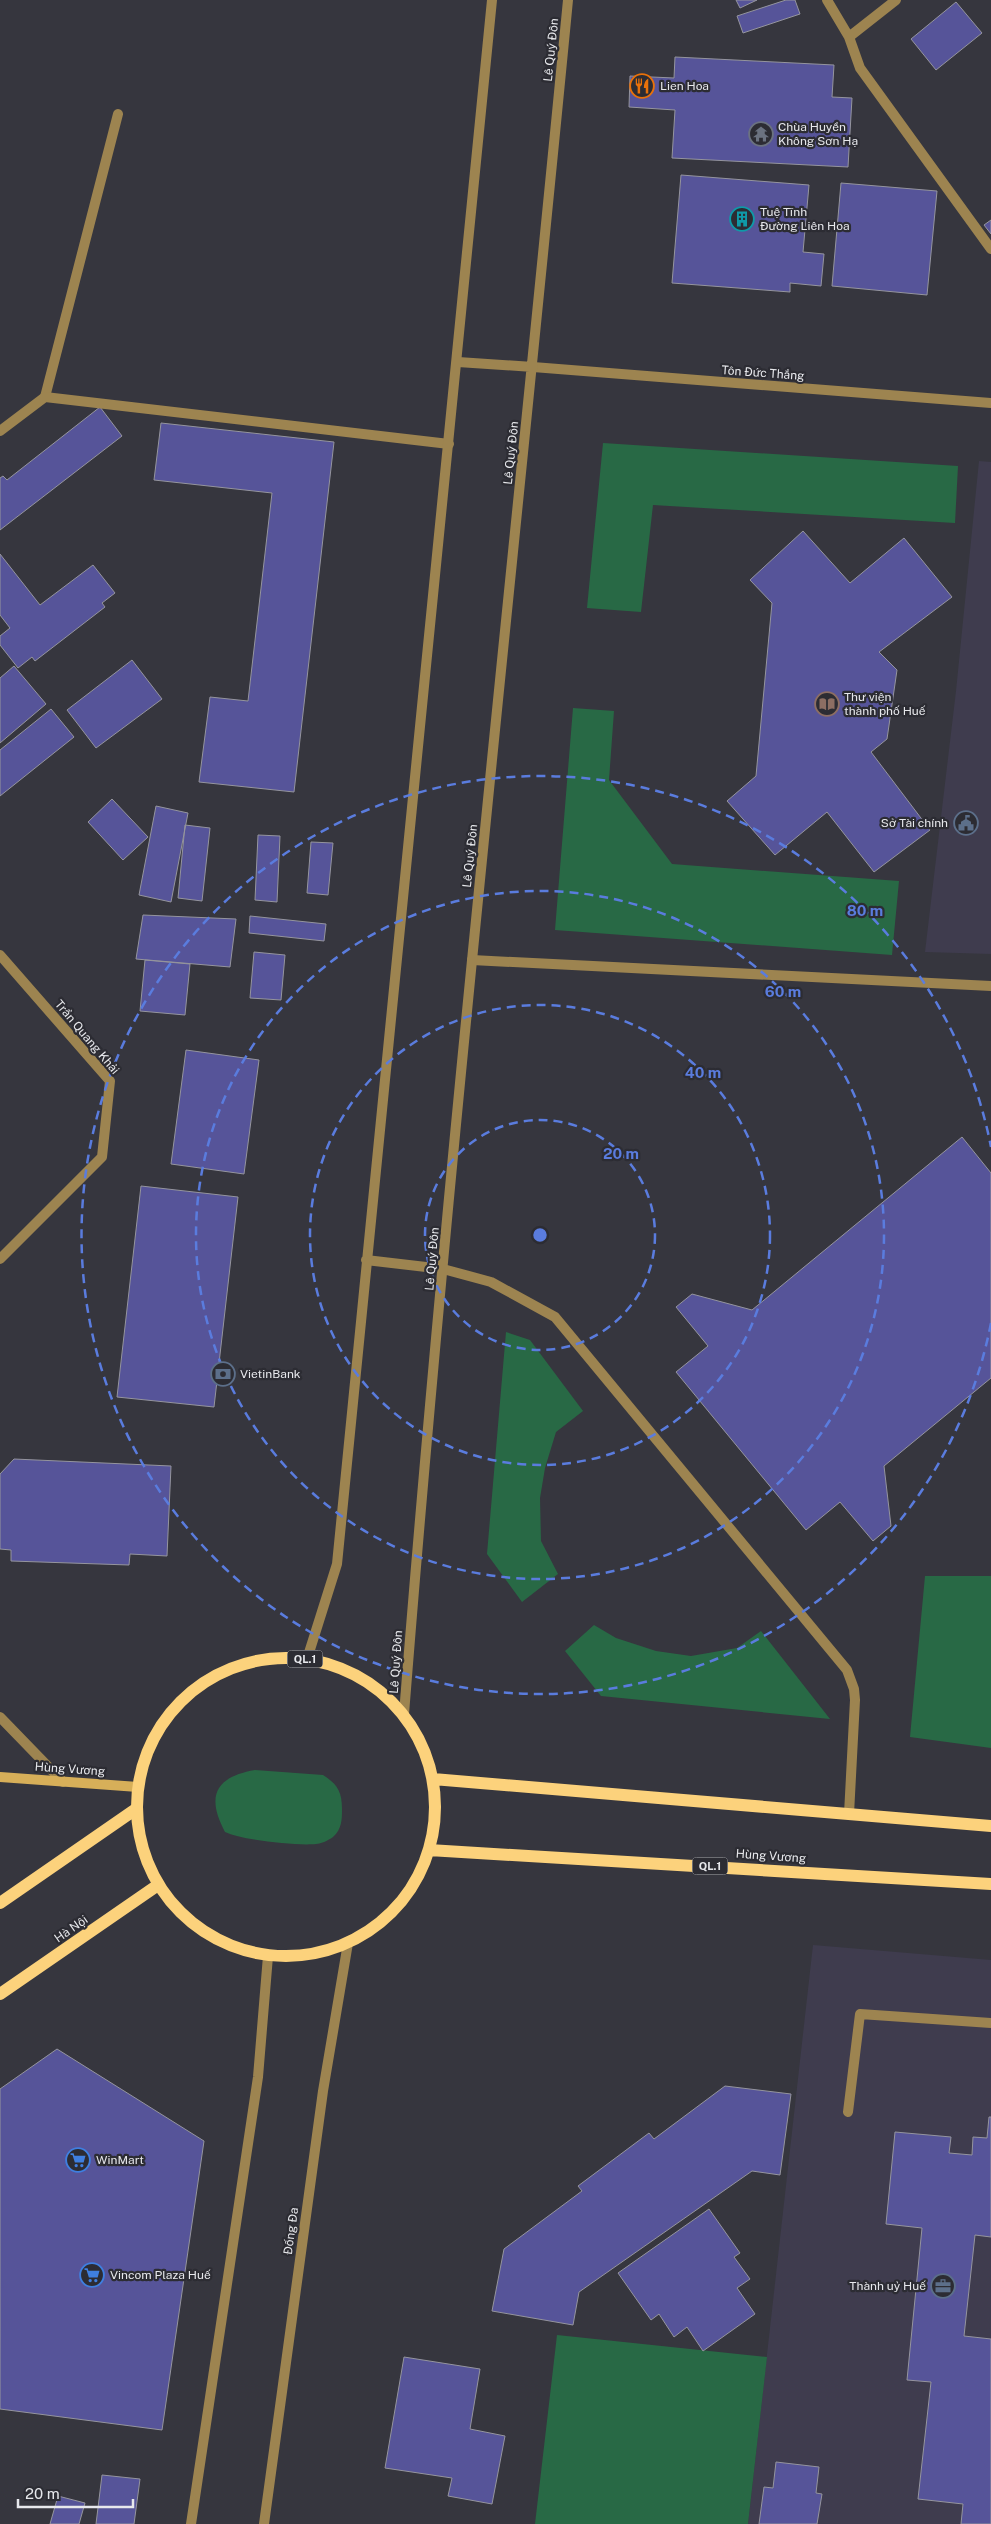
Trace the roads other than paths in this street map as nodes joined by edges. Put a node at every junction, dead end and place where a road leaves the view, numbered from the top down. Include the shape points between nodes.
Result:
1 (492, 0) edge
2 (568, 0) edge
3 (827, 0) edge
4 (896, 0) edge
5 (849, 37) junction
6 (118, 114) dead end
7 (991, 248) edge
8 (458, 362) junction
9 (532, 367) junction
10 (45, 397) junction
11 (991, 403) edge
12 (0, 431) edge
13 (449, 444) junction
14 (0, 955) edge
15 (472, 960) junction
16 (991, 986) edge
17 (0, 1259) edge
18 (366, 1260) junction
19 (443, 1269) junction
20 (307, 1659) junction
21 (404, 1714) junction
22 (0, 1717) edge
23 (0, 1777) edge
24 (433, 1779) junction
25 (63, 1782) junction
26 (138, 1787) junction
27 (136, 1810) junction
28 (849, 1814) junction
29 (991, 1826) edge
30 (429, 1850) junction
31 (991, 1884) edge
32 (158, 1885) junction
33 (0, 1903) edge
34 (348, 1943) junction
35 (268, 1956) junction
36 (0, 1994) edge
37 (991, 2023) edge
38 (848, 2112) dead end
39 (191, 2524) edge
40 (264, 2524) edge

1 - 8 street
2 - 9 street, Lê Quý Đôn
3 - 5 street
4 - 5 street
5 - 7 street via 860,68
6 - 10 street
8 - 9 street, Tôn Đức Thắng
8 - 13 street
9 - 11 street, Tôn Đức Thắng
9 - 15 street, Lê Quý Đôn
10 - 12 street
10 - 13 street
13 - 18 street
14 - 17 street, Trần Quang Khải via 110,1081 102,1157
15 - 16 street
15 - 19 street, Lê Quý Đôn
18 - 19 street
18 - 20 street via 337,1564
19 - 21 street, Lê Quý Đôn
19 - 28 street via 491,1282 555,1317 847,1670 855,1700
20 - 21 main road, QL.1 via 344,1669 376,1688
20 - 26 main road, QL.1 via 268,1660 230,1669 196,1688 168,1716 148,1749
21 - 24 main road, QL.1 via 427,1756
22 - 25 street
23 - 25 main road, Hùng Vương
24 - 28 main road
24 - 30 main road, QL.1 via 435,1811
25 - 26 main road, Hùng Vương
26 - 27 main road, QL.1
27 - 32 main road, QL.1 via 141,1845
27 - 33 main road
28 - 29 main road
30 - 31 main road, Hùng Vương / QL.1
30 - 34 main road, QL.1 via 411,1889 382,1921
32 - 35 main road, QL.1 via 187,1920 225,1944
32 - 36 main road, Hà Nội
34 - 35 main road, QL.1 via 304,1955
34 - 40 street, Đống Đa via 323,2091
35 - 39 street via 257,2085
37 - 38 street via 860,2014

